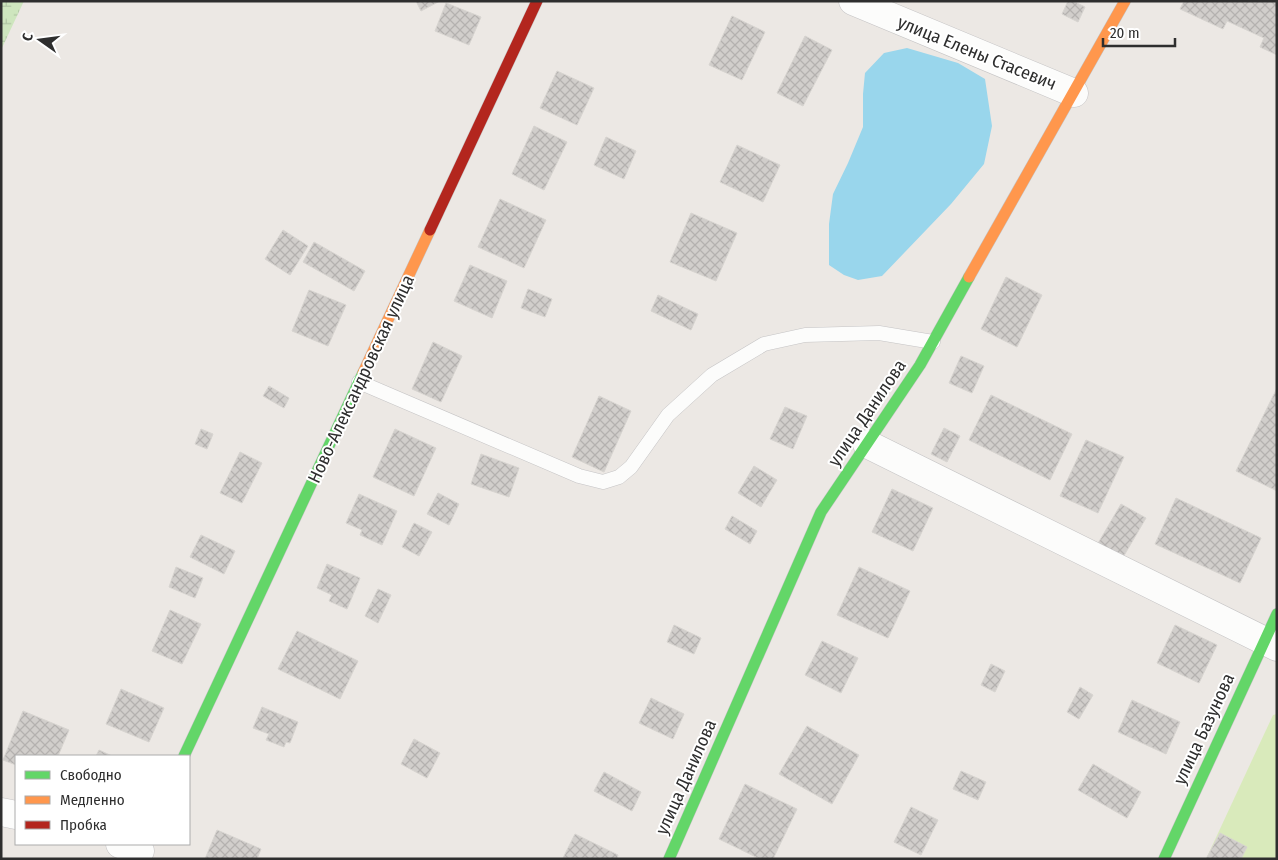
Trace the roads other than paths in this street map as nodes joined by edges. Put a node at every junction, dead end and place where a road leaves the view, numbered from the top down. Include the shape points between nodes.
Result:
1 (537, 1) edge
2 (852, 1) edge
3 (1125, 1) edge
4 (1074, 93) junction
5 (933, 342) junction
6 (359, 382) junction
7 (867, 444) junction
8 (1277, 614) edge
9 (1270, 644) edge
10 (184, 755) edge
11 (1, 812) edge
12 (15, 815) edge
13 (669, 859) edge
14 (1164, 859) edge

1 - 6 street, Ново-Александровская улица
2 - 4 street, улица Елены Стасевич
3 - 4 street, улица Данилова
4 - 5 street, улица Данилова
5 - 6 lane via 879,333 804,335 764,344 712,375 668,415 631,467 619,477 603,482 579,476
5 - 7 street, улица Данилова
6 - 10 street, Ново-Александровская улица
7 - 9 street
7 - 13 street, улица Данилова via 821,512
8 - 9 street, улица Базунова
9 - 14 street, улица Базунова
11 - 12 street

